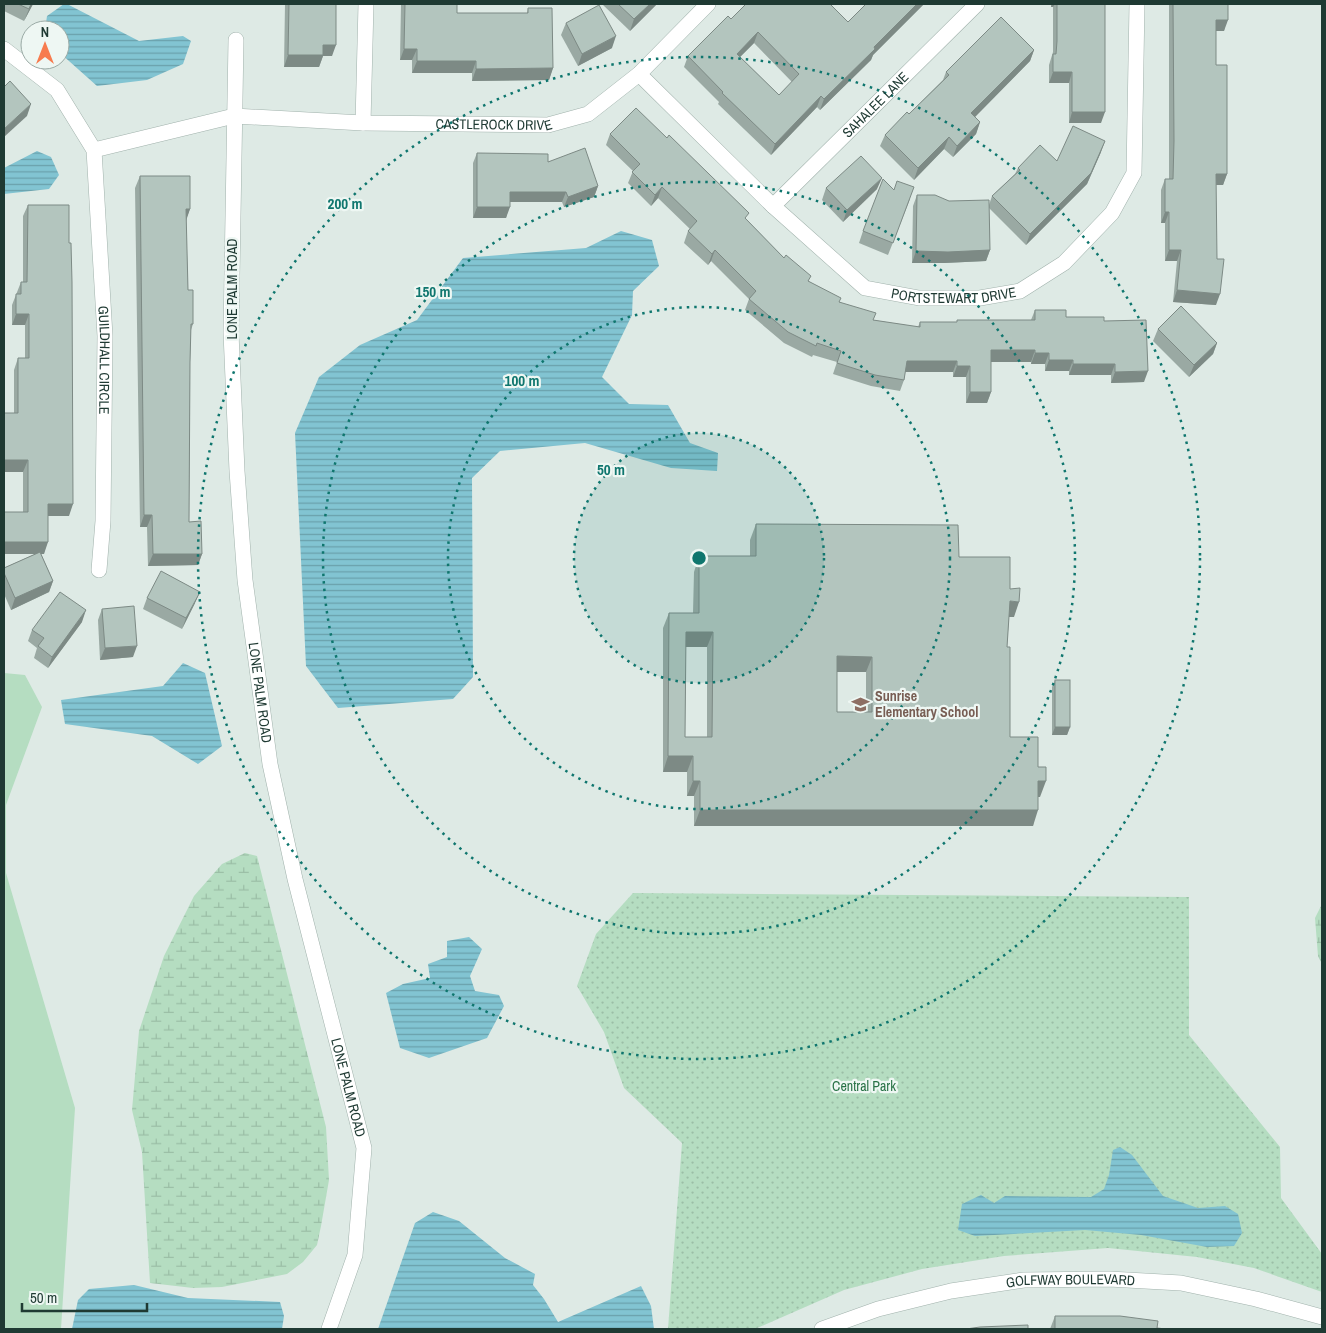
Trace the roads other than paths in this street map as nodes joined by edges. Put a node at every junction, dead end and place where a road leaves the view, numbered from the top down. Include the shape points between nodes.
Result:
1 (366, 4) edge
2 (708, 4) edge
3 (977, 4) edge
4 (1137, 4) edge
5 (236, 40) dead end
6 (4, 49) edge
7 (639, 74) junction
8 (234, 116) junction
9 (363, 123) junction
10 (94, 150) junction
11 (773, 206) junction
12 (99, 570) dead end
13 (1322, 1317) edge
14 (329, 1329) edge
15 (822, 1329) edge

1 - 9 street
2 - 7 street, CASTLEROCK DRIVE
3 - 11 street, SAHALEE LANE
4 - 11 street, PORTSTEWART DRIVE via 1134,173 1112,213 1064,263 1020,292 980,298 919,298 865,288
5 - 8 street, LONE PALM ROAD
6 - 10 street, GUILDHALL CIRCLE via 56,90
7 - 9 street, CASTLEROCK DRIVE via 588,114 548,125
7 - 11 street, PORTSTEWART DRIVE
8 - 9 street, CASTLEROCK DRIVE
8 - 10 street
8 - 14 street, LONE PALM ROAD via 231,334 245,580 270,764 295,879 364,1148 355,1255
10 - 12 street, GUILDHALL CIRCLE via 105,336 103,521
13 - 15 street, GOLFWAY BOULEVARD via 1181,1284 1110,1279 1024,1280 951,1291 878,1309

